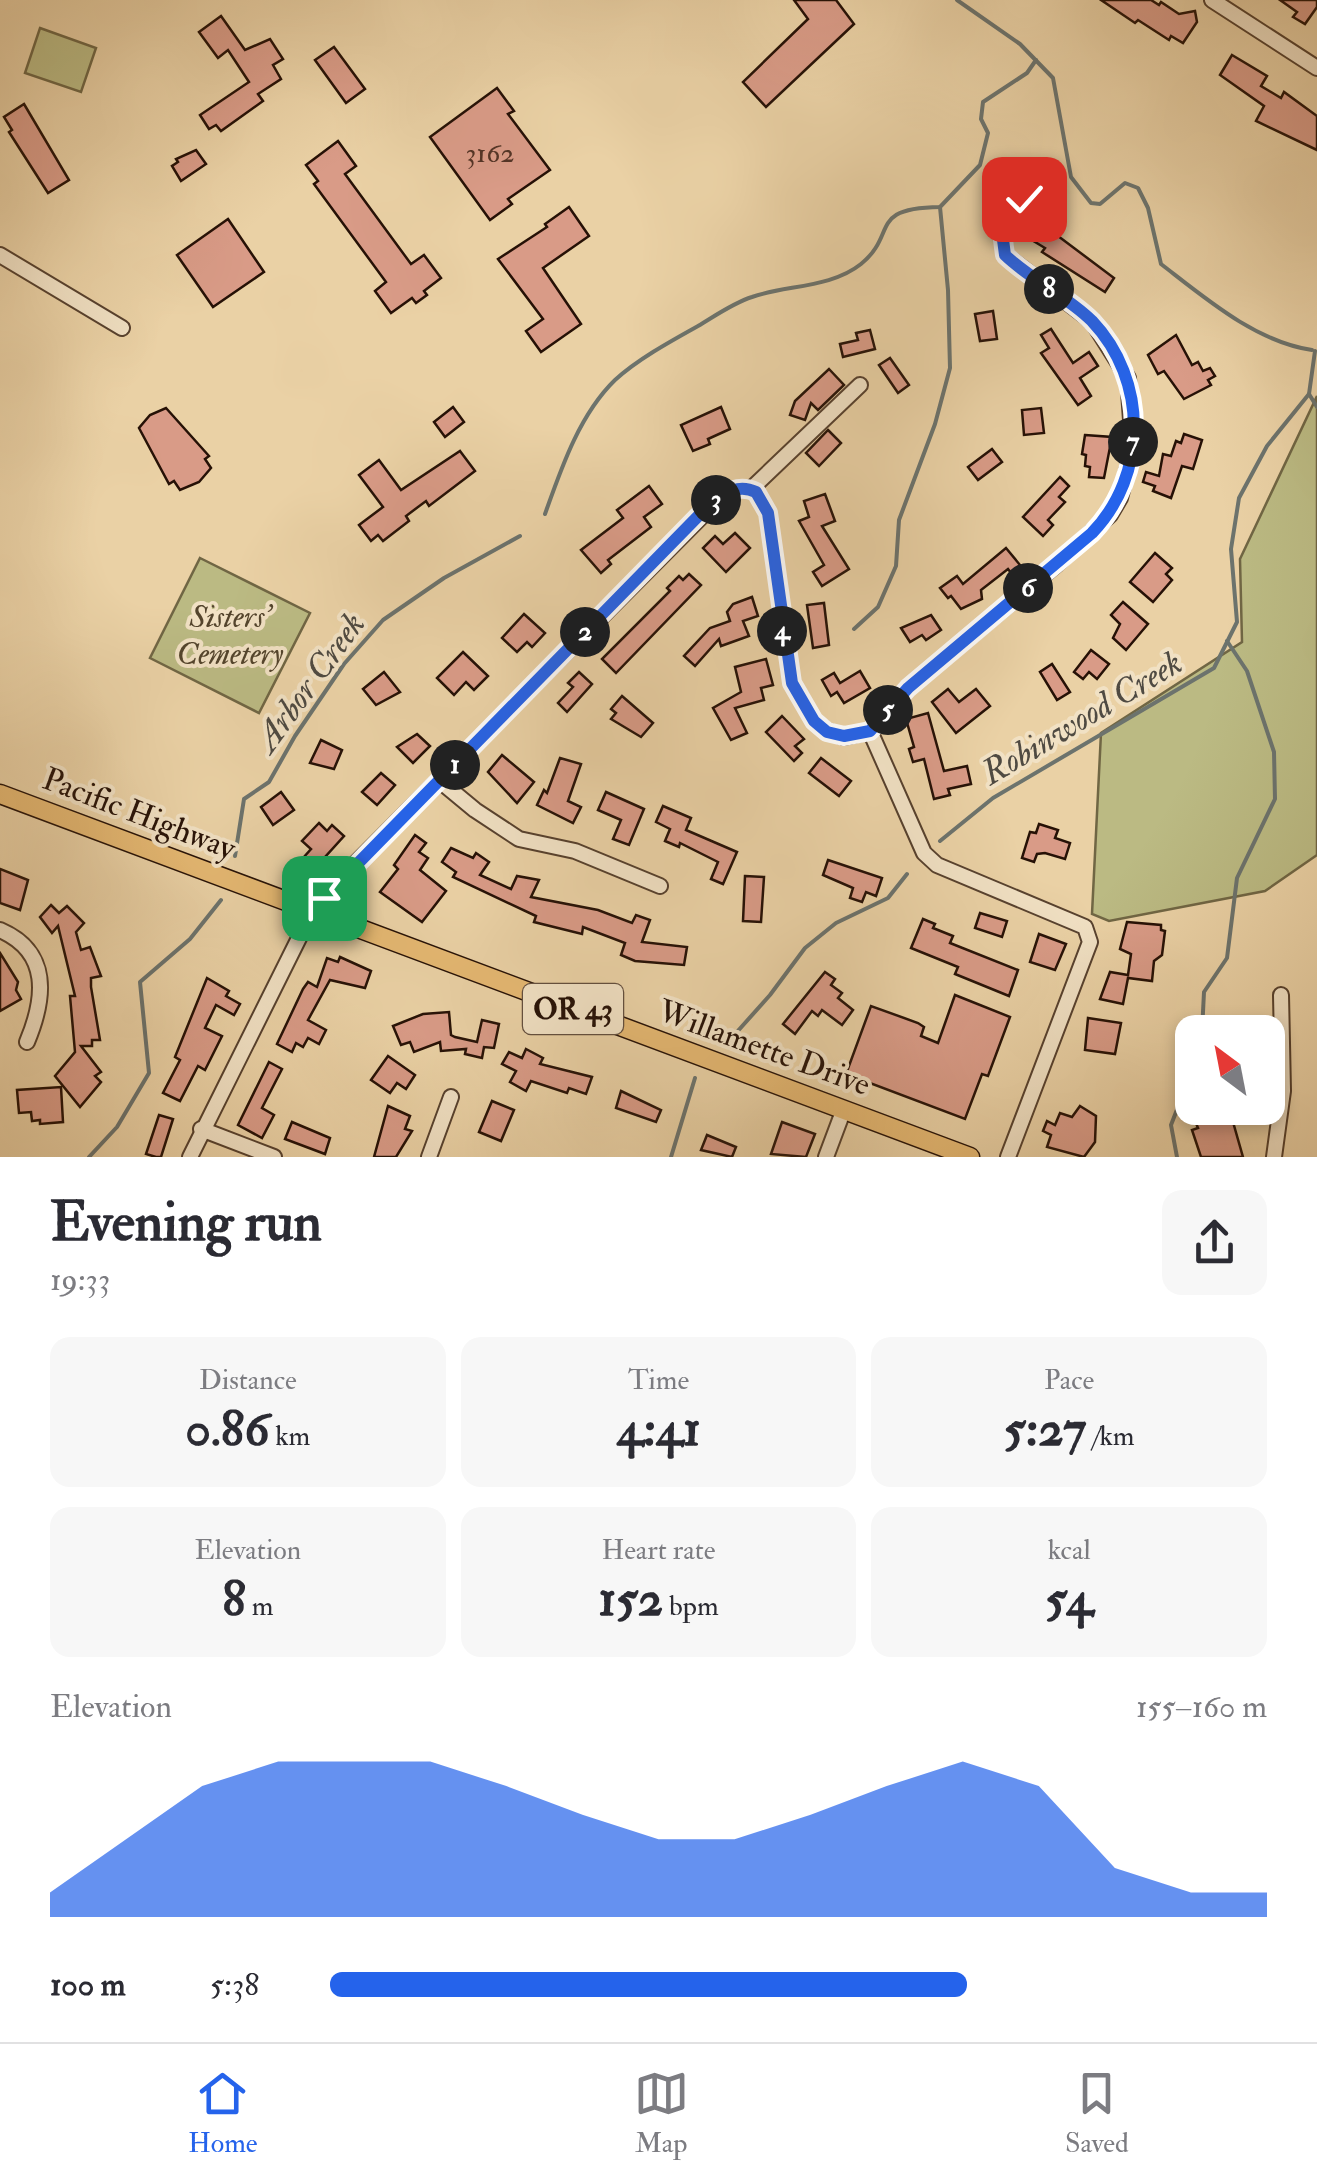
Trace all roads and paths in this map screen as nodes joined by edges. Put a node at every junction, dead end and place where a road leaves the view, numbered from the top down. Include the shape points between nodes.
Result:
1 (1212, 0) edge
2 (1315, 62) edge
3 (1024, 199) dead end
4 (0, 255) edge
5 (122, 328) dead end
6 (860, 384) dead end
7 (750, 489) junction
8 (870, 731) junction
9 (440, 781) junction
10 (0, 794) edge
11 (660, 886) dead end
12 (313, 912) junction
13 (0, 930) edge
14 (1281, 995) dead end
15 (27, 1042) dead end
16 (451, 1097) dead end
17 (844, 1109) junction
18 (201, 1129) junction
19 (190, 1157) edge
20 (274, 1157) edge
21 (429, 1157) edge
22 (826, 1157) edge
23 (970, 1157) edge
24 (1008, 1157) edge
25 (1274, 1157) edge

1 - 2 street
3 - 8 street via 1002,232 1005,255 1092,322 1128,378 1134,433 1125,481 1110,515 1092,533 908,688
4 - 5 street
6 - 7 street
7 - 8 street via 768,513 785,653 799,698 827,732
7 - 9 street via 731,490 712,502
8 - 24 street via 924,854 937,866 1085,927 1090,942
9 - 11 street via 519,838 575,851
9 - 12 street
10 - 12 main road, Pacific Highway / OR 43
12 - 17 main road, Willamette Drive / OR 43
12 - 18 street
13 - 15 street via 24,944 39,968 39,1008
14 - 25 street via 1283,1091
16 - 21 street
17 - 22 street
17 - 23 main road, Willamette Drive / OR 43
18 - 19 street
18 - 20 street

